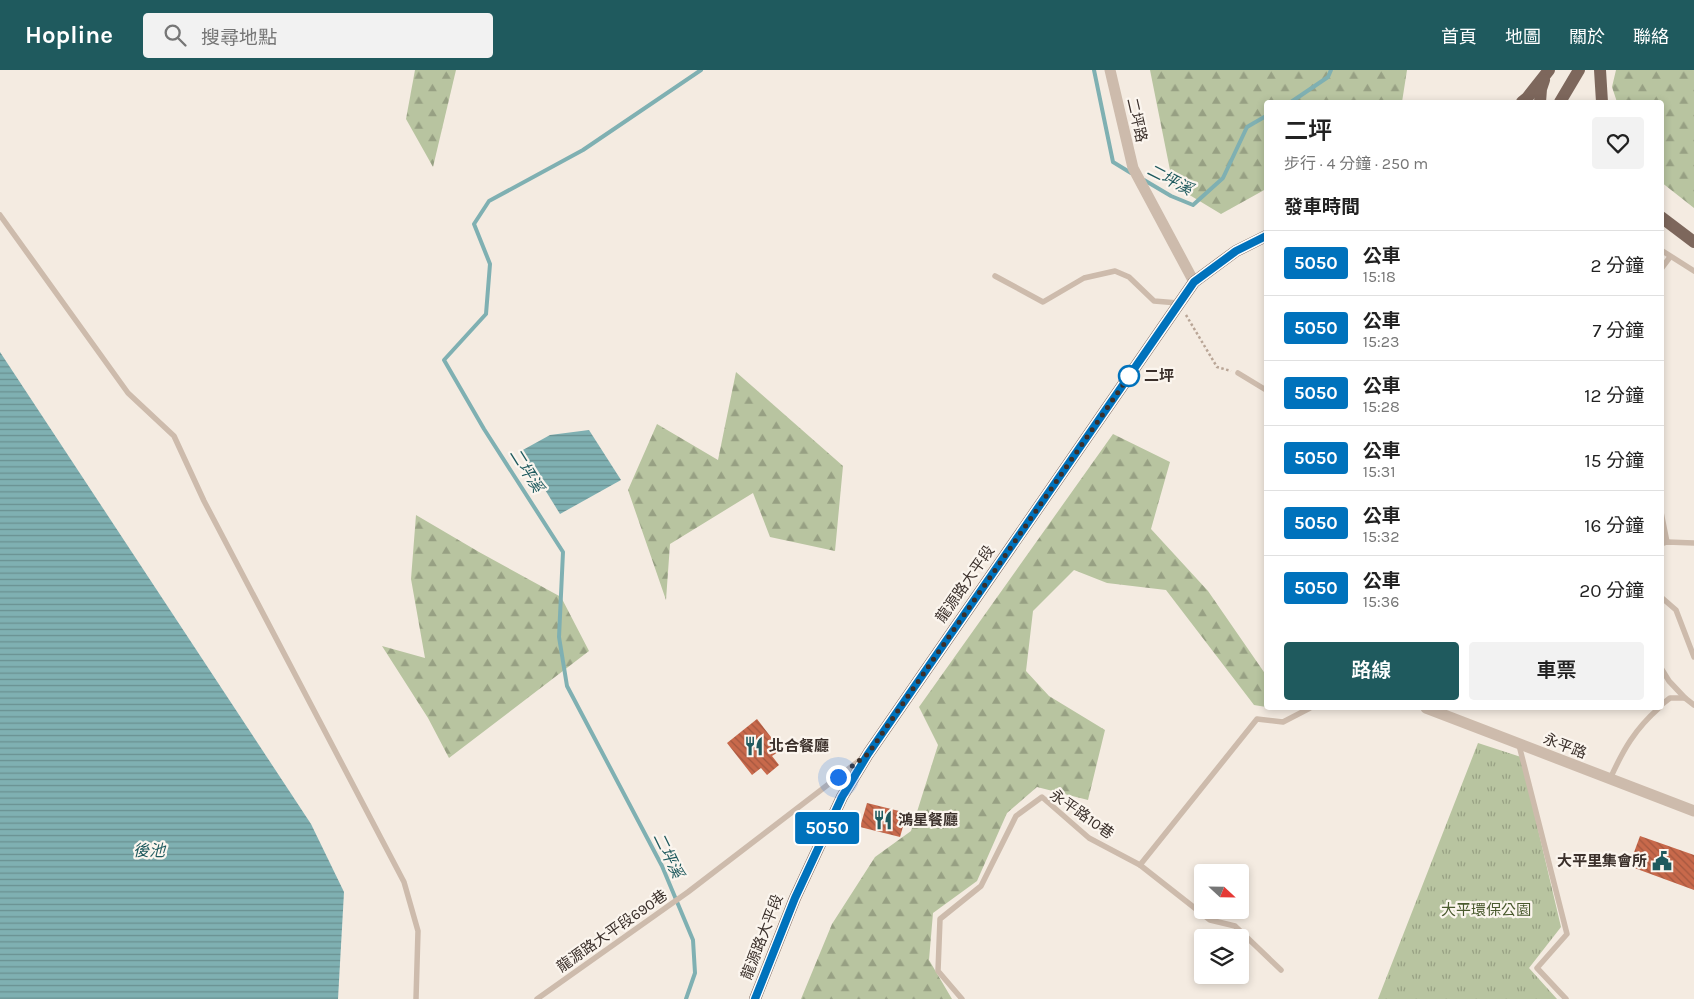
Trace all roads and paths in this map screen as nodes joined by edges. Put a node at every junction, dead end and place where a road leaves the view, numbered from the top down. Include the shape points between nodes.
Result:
1 (1110, 70) edge
2 (1579, 70) edge
3 (1600, 70) edge
4 (1548, 71) edge
5 (1525, 100) edge
6 (1540, 100) edge
7 (1561, 100) edge
8 (1602, 100) edge
9 (0, 215) edge
10 (1664, 218) edge
11 (1264, 237) edge
12 (1694, 242) edge
13 (1664, 252) edge
14 (1670, 257) junction
15 (1664, 265) edge
16 (1694, 271) edge
17 (995, 276) dead end
18 (1194, 282) junction
19 (1179, 303) junction
20 (1238, 373) joint
21 (1264, 389) edge
22 (1664, 543) edge
23 (1694, 543) edge
24 (1664, 600) edge
25 (1694, 657) edge
26 (1664, 672) edge
27 (1685, 698) junction
28 (1664, 703) edge
29 (1694, 705) edge
30 (1306, 710) edge
31 (1431, 710) edge
32 (1655, 710) edge
33 (1519, 744) junction
34 (868, 754) junction
35 (1610, 779) junction
36 (1694, 811) edge
37 (1140, 865) junction
38 (1281, 970) dead end
39 (416, 999) edge
40 (536, 999) edge
41 (755, 999) edge
42 (962, 999) edge
43 (1566, 999) edge

1 - 18 street, 二坪路 via 1133,168
2 - 7 main road
3 - 8 main road
4 - 5 main road
4 - 6 main road
9 - 39 lane via 128,393 174,436 204,501 404,882 418,931
10 - 12 main road
11 - 18 main road, 龍源路大平段 via 1236,251
13 - 14 lane
14 - 15 lane
14 - 16 lane
17 - 19 lane via 1043,302 1084,278 1115,271 1129,277 1154,301
18 - 19 main road, 龍源路大平段
19 - 20 path via 1217,367
19 - 34 main road, 龍源路大平段
20 - 21 lane
22 - 23 lane
24 - 25 lane via 1676,610
26 - 27 lane
27 - 28 lane via 1670,698
27 - 29 lane
30 - 37 lane via 1283,722 1257,719
31 - 33 street, 永平路
32 - 35 lane via 1643,721 1622,752
33 - 35 street, 永平路
33 - 43 lane via 1567,934 1537,968
34 - 40 lane, 龍源路大平段690巷 via 688,892
34 - 41 main road, 龍源路大平段 via 842,797 798,890
35 - 36 street, 永平路
37 - 38 lane via 1210,920 1236,926
37 - 42 lane, 永平路10巷 via 1089,838 1042,797 1016,816 981,886 940,919 938,971

